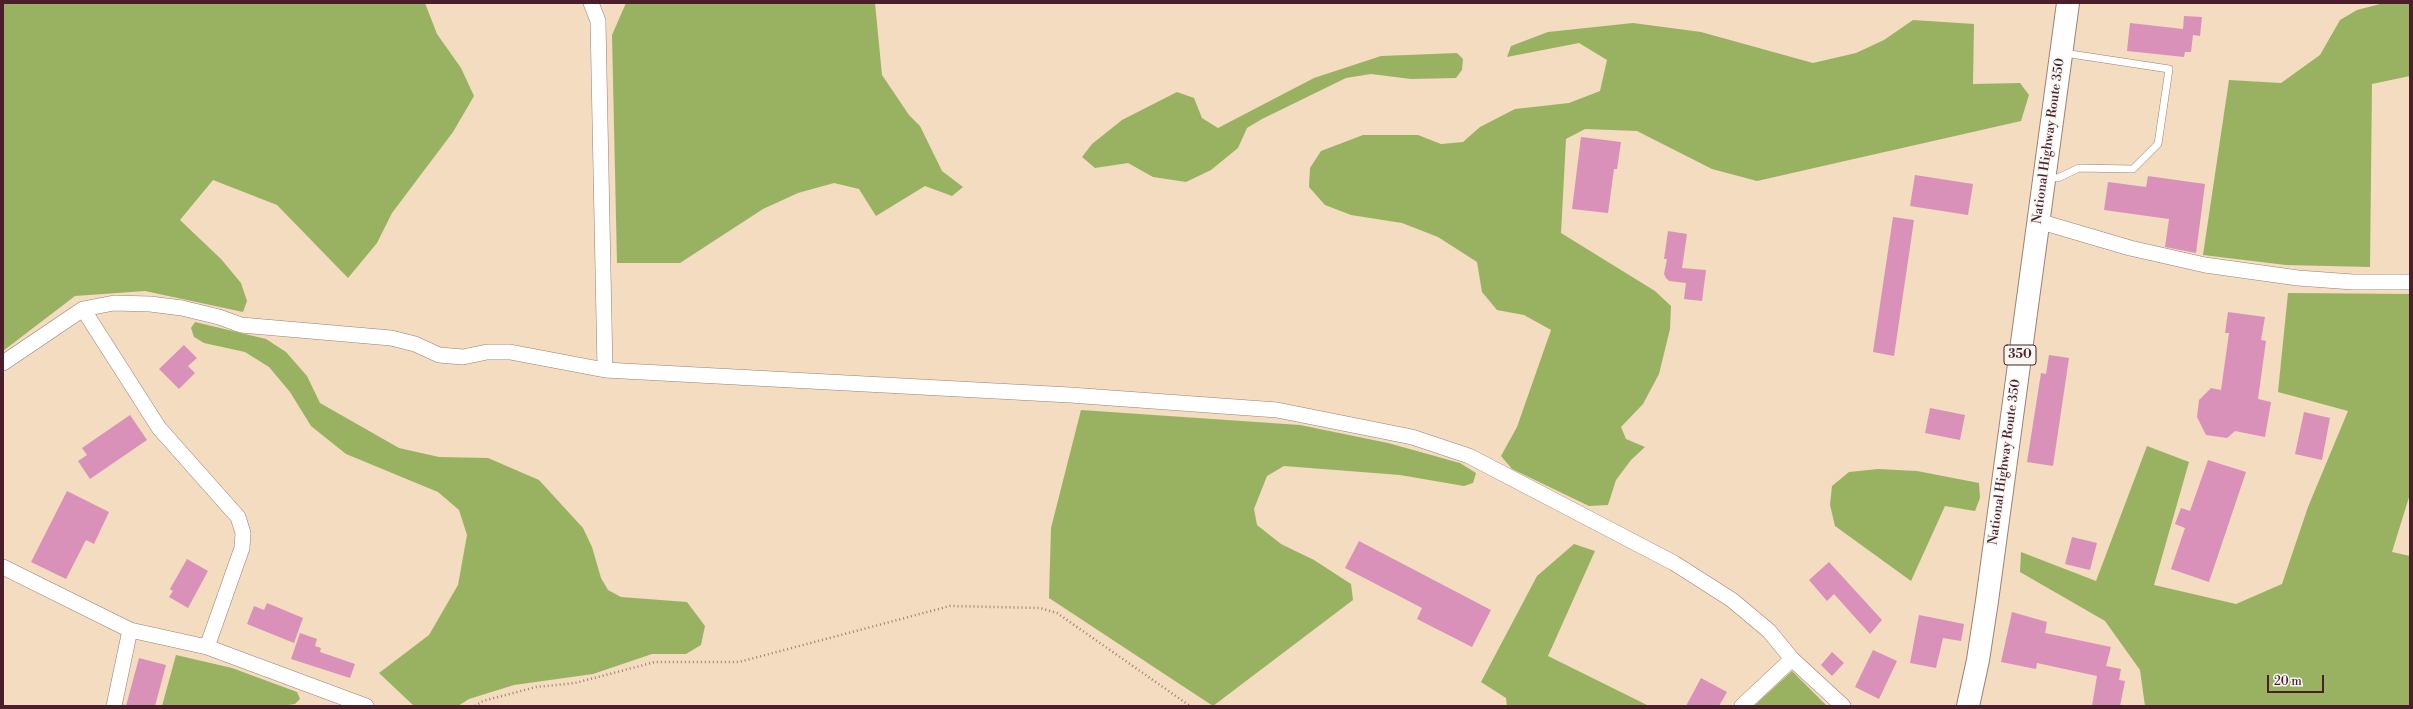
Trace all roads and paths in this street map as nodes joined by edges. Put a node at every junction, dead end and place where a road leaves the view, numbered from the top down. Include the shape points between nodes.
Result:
1 (591, 3) edge
2 (2068, 3) edge
3 (2062, 53) junction
4 (2044, 177) junction
5 (2038, 221) junction
6 (2410, 282) edge
7 (83, 309) junction
8 (3, 363) edge
9 (605, 370) junction
10 (3, 567) edge
11 (130, 630) junction
12 (207, 647) junction
13 (1792, 659) junction
14 (114, 706) edge
15 (366, 706) edge
16 (475, 706) edge
17 (1190, 706) edge
18 (1742, 706) edge
19 (1843, 706) edge
20 (1968, 706) edge

1 - 9 street via 598,21
2 - 3 highway, National Highway Route 350 / 350
3 - 4 highway, National Highway Route 350 / 350
3 - 4 lane via 2169,69 2158,144 2133,169 2079,168 2058,178
4 - 5 highway, National Highway Route 350 / 350
5 - 6 street via 2130,248 2205,265 2298,278
5 - 20 highway, National Highway Route 350 / 350 via 1986,609
7 - 8 street
7 - 9 street via 114,303 182,308 219,316 241,325 391,338 440,354 463,357 487,352 510,352
7 - 12 street via 159,428 238,517 243,533 242,548
9 - 13 street via 1070,395 1277,410 1412,437 1469,456 1674,563 1732,600 1769,631
10 - 11 street
11 - 12 street
11 - 14 street
12 - 15 street
13 - 18 street
13 - 19 street
16 - 17 path via 483,701 536,687 575,684 655,662 739,662 950,606 1040,608 1057,613

